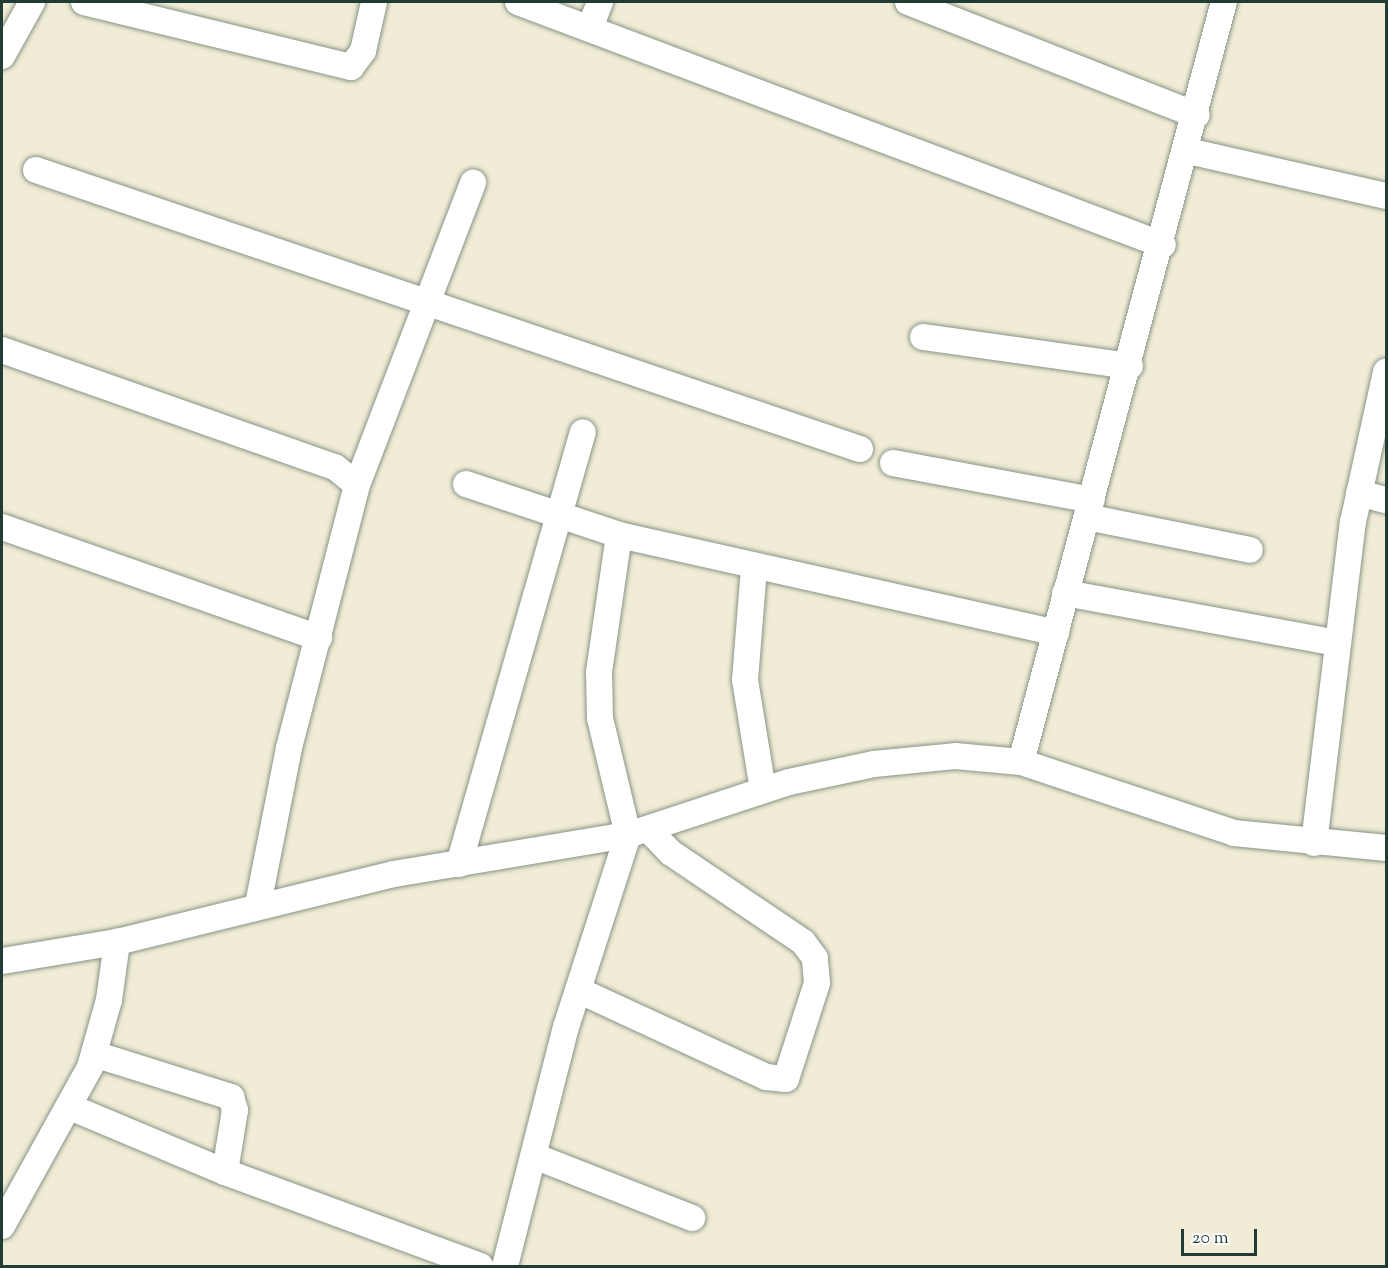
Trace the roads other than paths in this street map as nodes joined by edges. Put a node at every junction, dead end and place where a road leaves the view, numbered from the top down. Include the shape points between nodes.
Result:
1 (32, 2) edge
2 (84, 2) edge
3 (374, 2) edge
4 (518, 2) edge
5 (600, 2) edge
6 (908, 2) edge
7 (1224, 2) edge
8 (590, 28) junction
9 (2, 56) edge
10 (1197, 115) junction
11 (1188, 151) junction
12 (36, 170) dead end
13 (473, 183) dead end
14 (1386, 196) edge
15 (1163, 245) junction
16 (427, 304) junction
17 (923, 337) dead end
18 (2, 350) edge
19 (1130, 366) junction
20 (1386, 372) edge
21 (583, 432) dead end
22 (860, 449) dead end
23 (892, 463) dead end
24 (466, 484) dead end
25 (357, 485) junction
26 (1359, 494) junction
27 (1386, 500) edge
28 (1090, 508) junction
29 (557, 516) junction
30 (2, 527) edge
31 (619, 535) junction
32 (1250, 550) dead end
33 (754, 568) junction
34 (1065, 592) junction
35 (1056, 633) junction
36 (319, 638) junction
37 (1337, 643) junction
38 (1021, 762) junction
39 (763, 790) junction
40 (638, 832) junction
41 (1314, 843) junction
42 (1386, 849) edge
43 (459, 864) junction
44 (258, 905) junction
45 (117, 942) junction
46 (2, 961) edge
47 (578, 990) junction
48 (94, 1054) junction
49 (70, 1107) junction
50 (534, 1156) junction
51 (225, 1172) junction
52 (4, 1212) edge
53 (692, 1218) dead end
54 (480, 1266) edge
55 (505, 1266) edge

1 - 9 street
2 - 3 street via 351,67 363,51
4 - 8 street
5 - 8 street
6 - 10 street
7 - 10 street
8 - 15 street
10 - 11 street
11 - 14 street
11 - 15 street
12 - 16 street
13 - 16 street
15 - 19 street
16 - 22 street
16 - 25 street
17 - 19 street
18 - 25 street via 335,467
19 - 28 street
20 - 26 street
21 - 29 street
23 - 28 street
24 - 29 street
25 - 36 street
26 - 27 street
26 - 37 street
28 - 32 street
28 - 34 street
29 - 31 street
29 - 43 street
30 - 36 street
31 - 33 street
31 - 40 street via 604,614 599,695 609,764
33 - 35 street
33 - 39 street via 745,680
34 - 35 street
34 - 37 street
35 - 38 street
36 - 44 street via 289,748
37 - 41 street
38 - 39 street via 955,756 874,764
38 - 41 street via 1184,821
39 - 40 street
40 - 43 street
40 - 47 street
40 - 47 street via 794,935 814,958 817,983 786,1079 766,1077
41 - 42 street
43 - 44 street
44 - 45 street
45 - 46 street
45 - 48 street
47 - 50 street
48 - 49 street
48 - 51 street via 231,1097 235,1110
49 - 51 street
49 - 52 street
50 - 53 street
50 - 55 street
51 - 54 street

